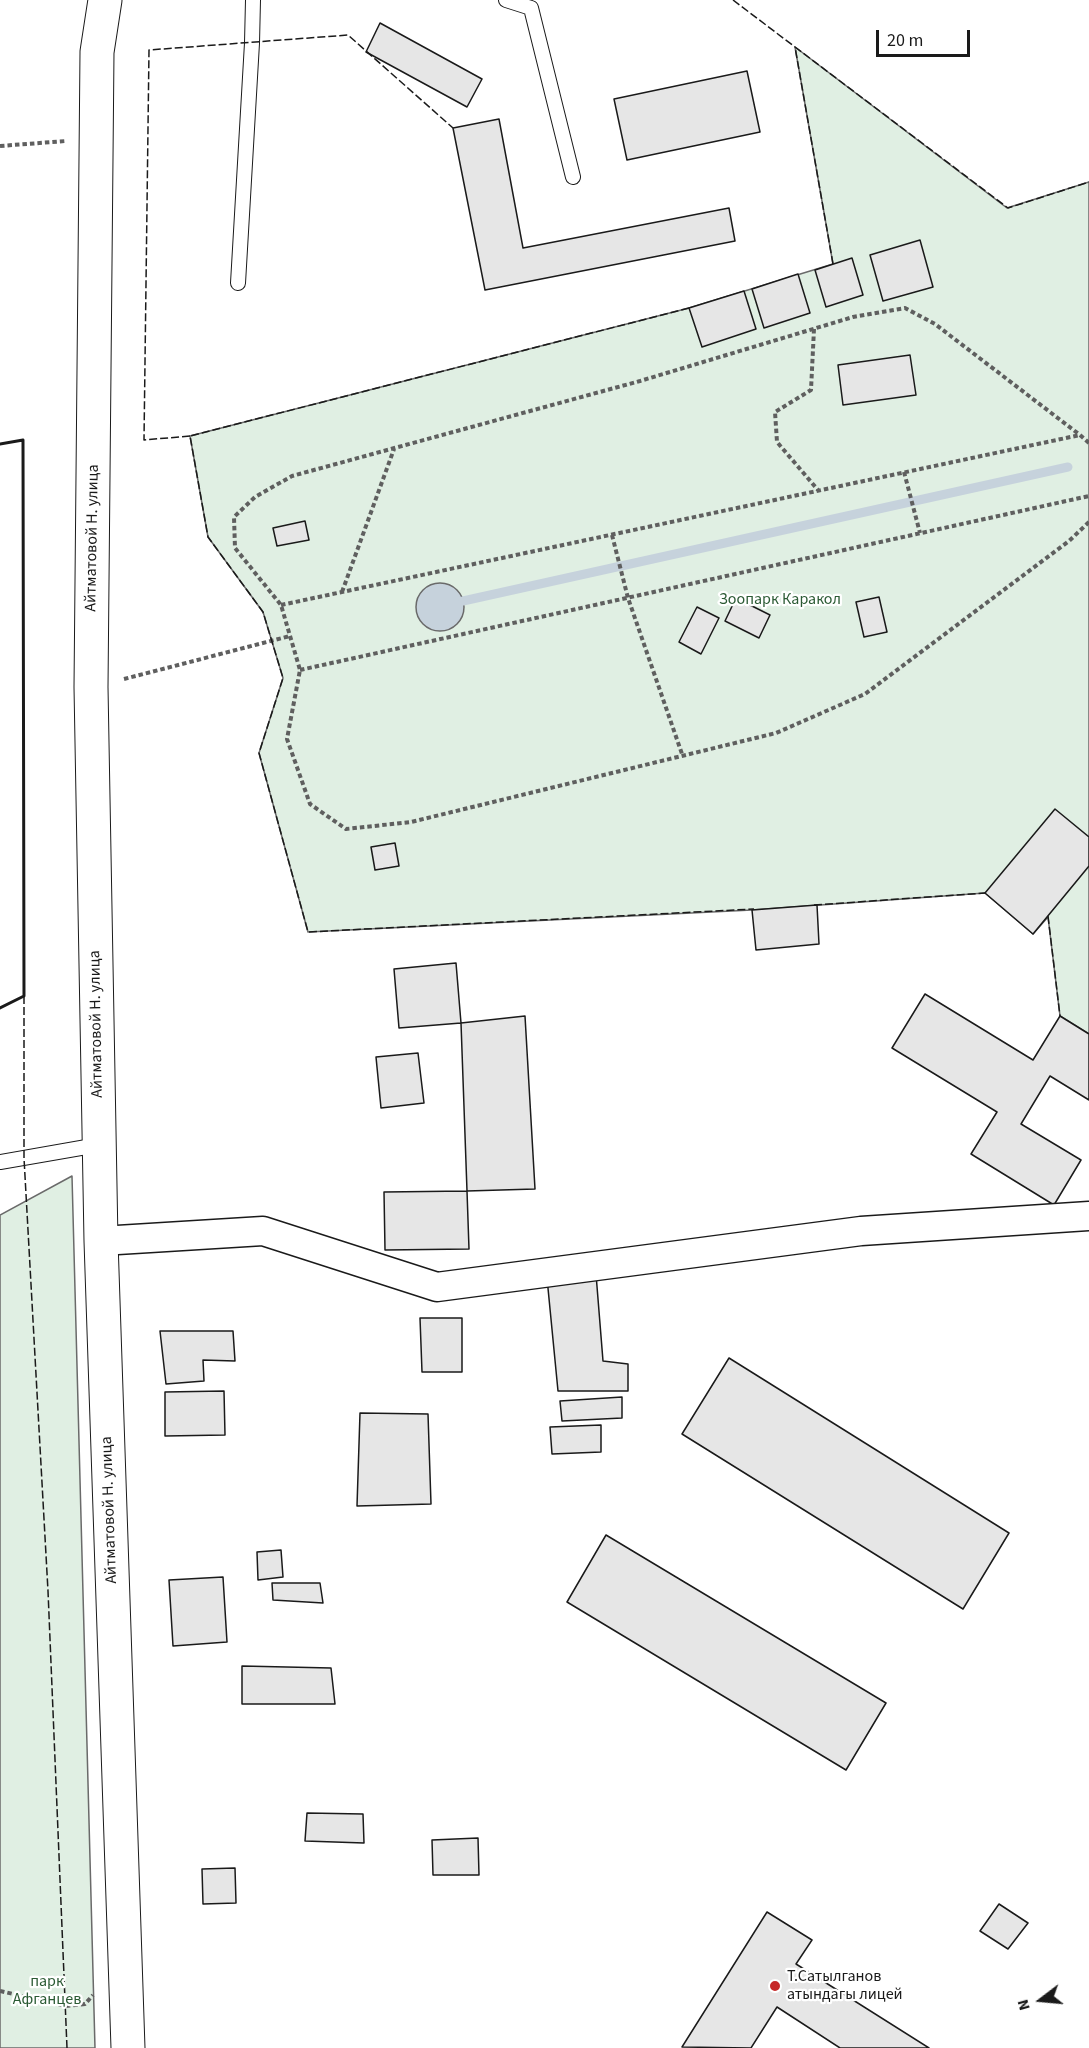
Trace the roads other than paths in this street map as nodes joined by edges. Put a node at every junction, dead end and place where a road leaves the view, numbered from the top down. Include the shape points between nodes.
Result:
1 (105, 0) edge
2 (253, 0) edge
3 (506, 0) edge
4 (573, 177) dead end
5 (238, 283) dead end
6 (99, 1145) junction
7 (0, 1162) edge
8 (1089, 1216) edge
9 (101, 1241) junction
10 (128, 2048) edge

1 - 6 main road, Айтматовой Н. улица via 97,52 91,687
2 - 5 lane
3 - 4 lane via 531,8
6 - 7 lane
6 - 9 main road, Айтматовой Н. улица
8 - 9 street via 861,1231 437,1287 263,1231
9 - 10 main road, Айтматовой Н. улица

